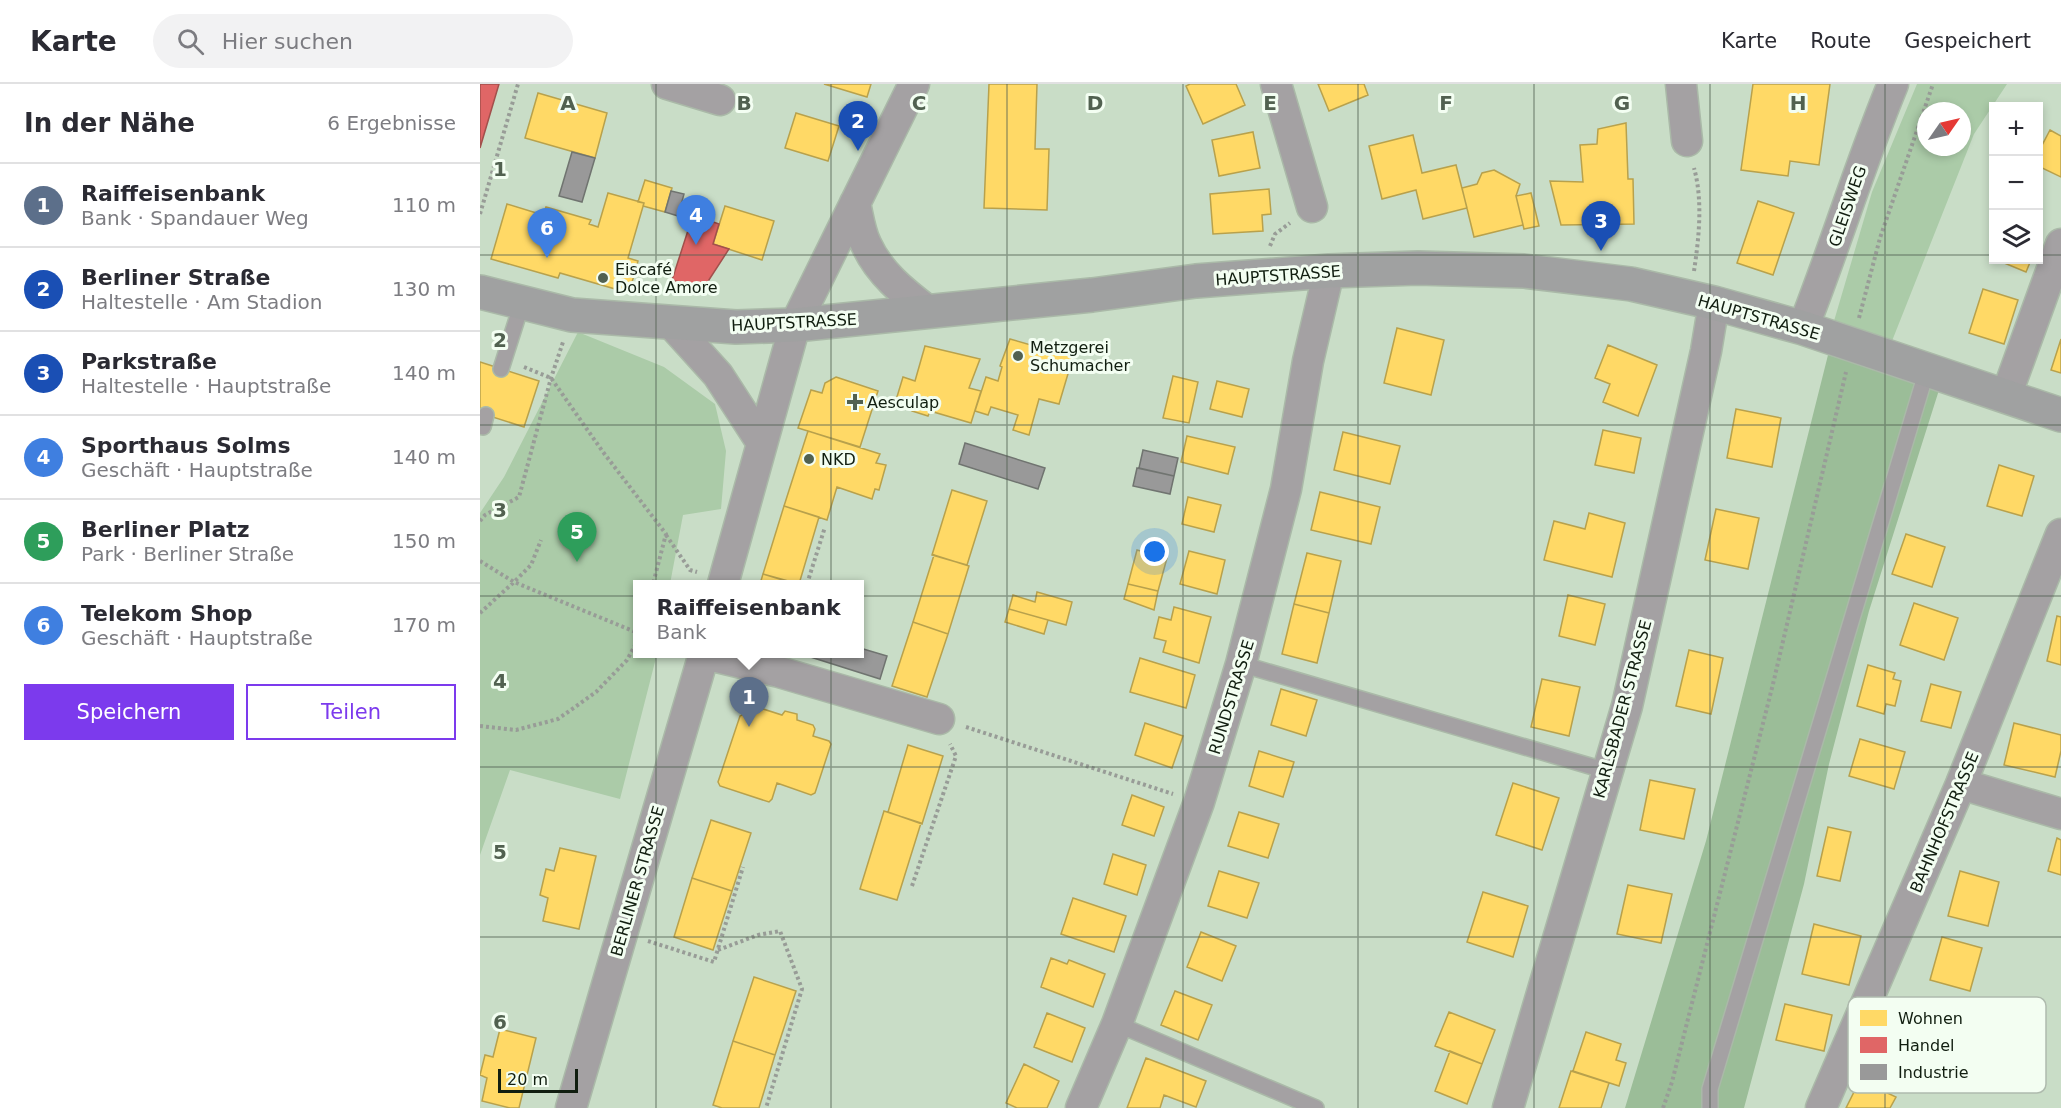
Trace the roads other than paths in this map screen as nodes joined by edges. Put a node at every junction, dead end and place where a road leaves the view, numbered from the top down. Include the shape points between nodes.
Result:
1 (667, 84) edge
2 (914, 84) edge
3 (1276, 84) edge
4 (1681, 84) edge
5 (1893, 84) edge
6 (720, 100) dead end
7 (1687, 141) road end
8 (855, 203) junction
9 (1312, 207) road end
10 (2061, 244) edge
11 (1329, 270) junction
12 (480, 292) edge
13 (1702, 300) junction
14 (522, 303) junction
15 (928, 311) junction
16 (670, 322) junction
17 (795, 325) junction
18 (1803, 328) junction
19 (501, 369) dead end
20 (1928, 370) junction
21 (2006, 396) junction
22 (2061, 415) edge
23 (762, 443) junction
24 (2061, 534) edge
25 (725, 580) edge
26 (703, 658) edge
27 (720, 658) edge
28 (1241, 664) junction
29 (939, 719) road end
30 (1607, 771) junction
31 (1961, 784) junction
32 (2061, 814) edge
33 (1869, 997) edge
34 (1117, 1024) junction
35 (1848, 1046) edge
36 (570, 1108) edge
37 (1081, 1108) edge
38 (1316, 1108) edge
39 (1508, 1108) edge
40 (1710, 1108) edge
41 (1821, 1108) edge

1 - 6 street
2 - 8 street
3 - 9 street
4 - 7 street
5 - 18 street, GLEISWEG
8 - 15 street via 865,242 880,268
8 - 17 street
10 - 21 street
11 - 13 main road, HAUPTSTRASSE via 1524,271 1631,284
11 - 15 main road, HAUPTSTRASSE
11 - 28 street, RUNDSTRASSE via 1308,361 1287,489
12 - 14 main road, HAUPTSTRASSE
13 - 18 main road, HAUPTSTRASSE
13 - 30 street, KARLSBADER STRASSE via 1706,351 1627,706
14 - 16 main road, HAUPTSTRASSE via 572,315
14 - 19 lane
15 - 17 main road, HAUPTSTRASSE
16 - 17 main road, HAUPTSTRASSE via 736,327
16 - 23 street via 718,375
17 - 23 street
18 - 20 main road, HAUPTSTRASSE
20 - 21 main road, HAUPTSTRASSE
20 - 40 lane via 1713,1077
21 - 22 main road, HAUPTSTRASSE
23 - 25 street
24 - 31 street, BAHNHOFSTRASSE
26 - 36 street, BERLINER STRASSE
27 - 29 street
28 - 30 lane
28 - 34 street, RUNDSTRASSE via 1199,802
30 - 39 street, KARLSBADER STRASSE
31 - 32 street
31 - 33 street, BAHNHOFSTRASSE
34 - 37 street, RUNDSTRASSE
34 - 38 lane
35 - 41 street, BAHNHOFSTRASSE

